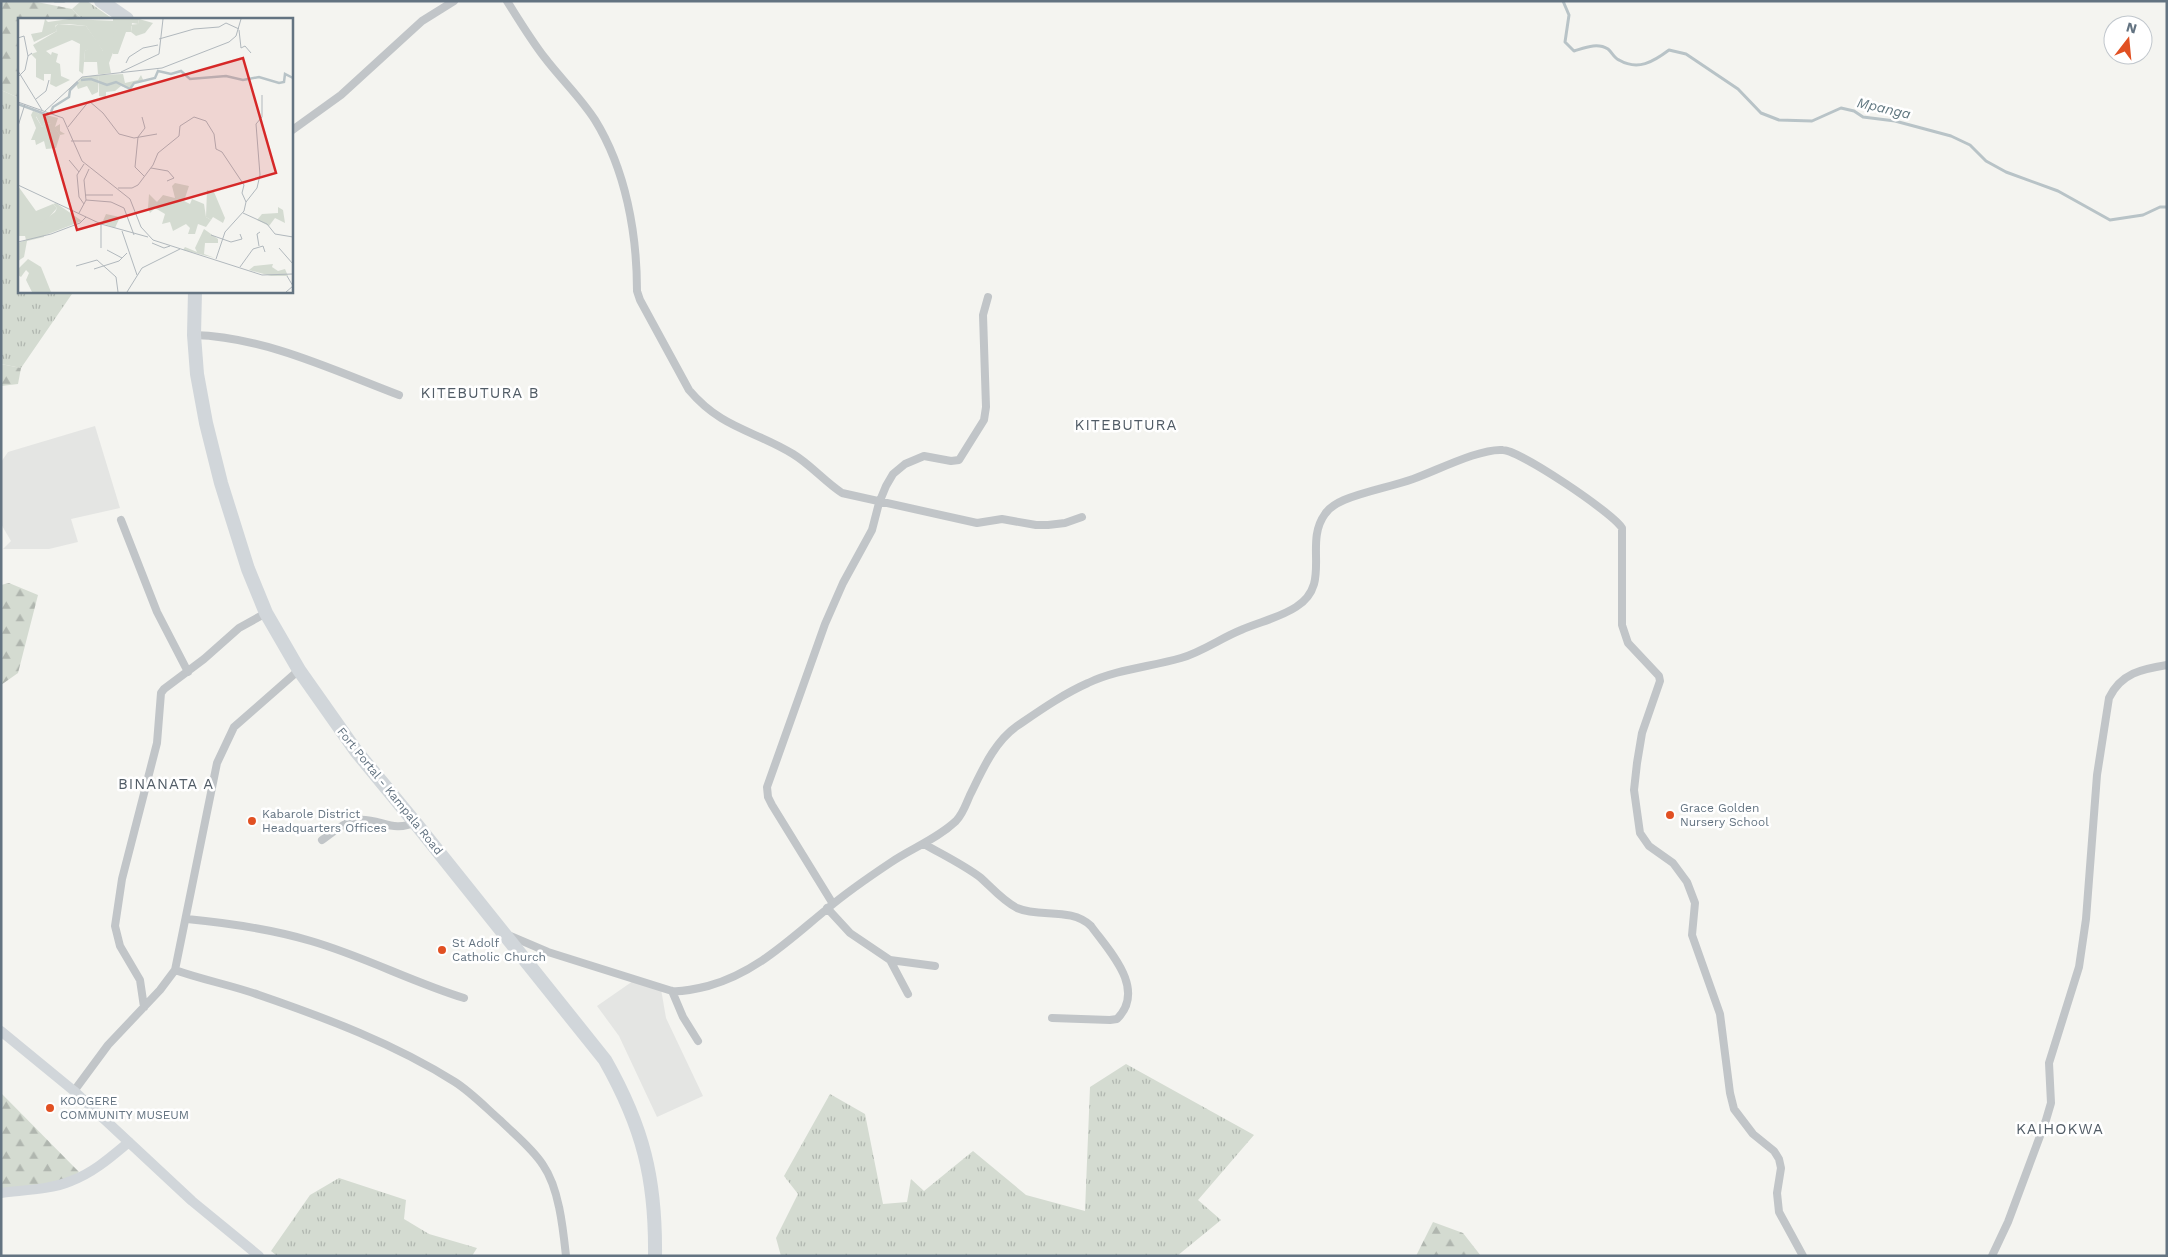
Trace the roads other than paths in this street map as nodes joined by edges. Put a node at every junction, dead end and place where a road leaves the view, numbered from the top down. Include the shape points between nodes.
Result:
1 (101, 1) edge
2 (454, 1) edge
3 (507, 1) edge
4 (126, 18) edge
5 (292, 130) edge
6 (195, 292) edge
7 (988, 297) dead end
8 (194, 335) junction
9 (398, 394) dead end
10 (879, 503) junction
11 (1082, 517) dead end
12 (121, 520) dead end
13 (266, 613) junction
14 (2167, 665) edge
15 (299, 670) junction
16 (188, 672) junction
17 (415, 822) junction
18 (322, 840) dead end
19 (924, 844) junction
20 (830, 906) junction
21 (187, 919) junction
22 (504, 934) junction
23 (890, 960) junction
24 (934, 966) dead end
25 (176, 970) junction
26 (672, 991) junction
27 (908, 994) dead end
28 (464, 998) dead end
29 (144, 1007) junction
30 (1052, 1018) dead end
31 (1, 1031) edge
32 (698, 1041) dead end
33 (74, 1091) junction
34 (129, 1142) junction
35 (1, 1193) edge
36 (259, 1256) edge
37 (566, 1256) edge
38 (655, 1256) edge
39 (1804, 1256) edge
40 (1992, 1256) edge

1 - 4 highway
2 - 5 street via 422,21 341,95
3 - 10 street via 545,58 594,120 608,145 633,230 637,292 689,390 712,414 793,454 809,464 830,486 842,493
6 - 8 highway, Fort Portal - Kampala Road
7 - 10 street via 982,315 984,420 959,460 951,462 924,456 905,464 894,474
8 - 9 street via 272,348
8 - 13 highway, Fort Portal - Kampala Road via 197,374 221,483 248,569
10 - 11 street via 977,523 1002,518 1048,525
10 - 20 street via 872,530 843,583 826,624 767,788 772,805
12 - 16 street via 157,612
13 - 15 highway, Fort Portal - Kampala Road
13 - 16 street via 239,628
14 - 40 street via 2135,671 2114,687 2109,698 2079,967 2049,1063 2050,1103 2046,1120
15 - 17 highway, Fort Portal - Kampala Road via 356,751
15 - 21 street via 243,717 227,739 217,763 206,811
16 - 29 street via 161,694 157,743 122,879 115,926 120,946 140,980
17 - 18 street via 401,828 357,820
17 - 22 highway, Fort Portal - Kampala Road
19 - 20 street via 891,862
19 - 30 street via 980,877 1017,908 1073,916 1091,926 1126,978 1129,995 1126,1008 1118,1018 1110,1020
19 - 39 street via 958,820 1002,738 1044,708 1086,683 1187,656 1274,618 1306,600 1316,577 1315,554 1320,524 1333,506 1489,451 1517,453 1612,516 1622,528 1622,626 1628,643 1660,681 1642,733 1637,763 1634,790 1640,833 1649,846 1673,863 1687,882 1695,903 1692,934 1720,1014 1734,1109 1753,1134 1779,1159 1779,1212
20 - 23 street via 850,933
20 - 26 street via 773,954 747,970 717,983 692,990
21 - 25 street
21 - 28 street via 310,940
22 - 26 street via 548,952
22 - 38 highway, Fort Portal - Kampala Road via 592,1041 624,1093 650,1170 656,1217
23 - 24 street
23 - 27 street
25 - 29 street
25 - 37 street via 258,994 314,1015 396,1050 456,1083 500,1121 543,1165 563,1226
26 - 32 street
29 - 33 street via 108,1044
31 - 33 street
33 - 34 street
34 - 35 street via 102,1164 70,1182
34 - 36 street via 192,1201

